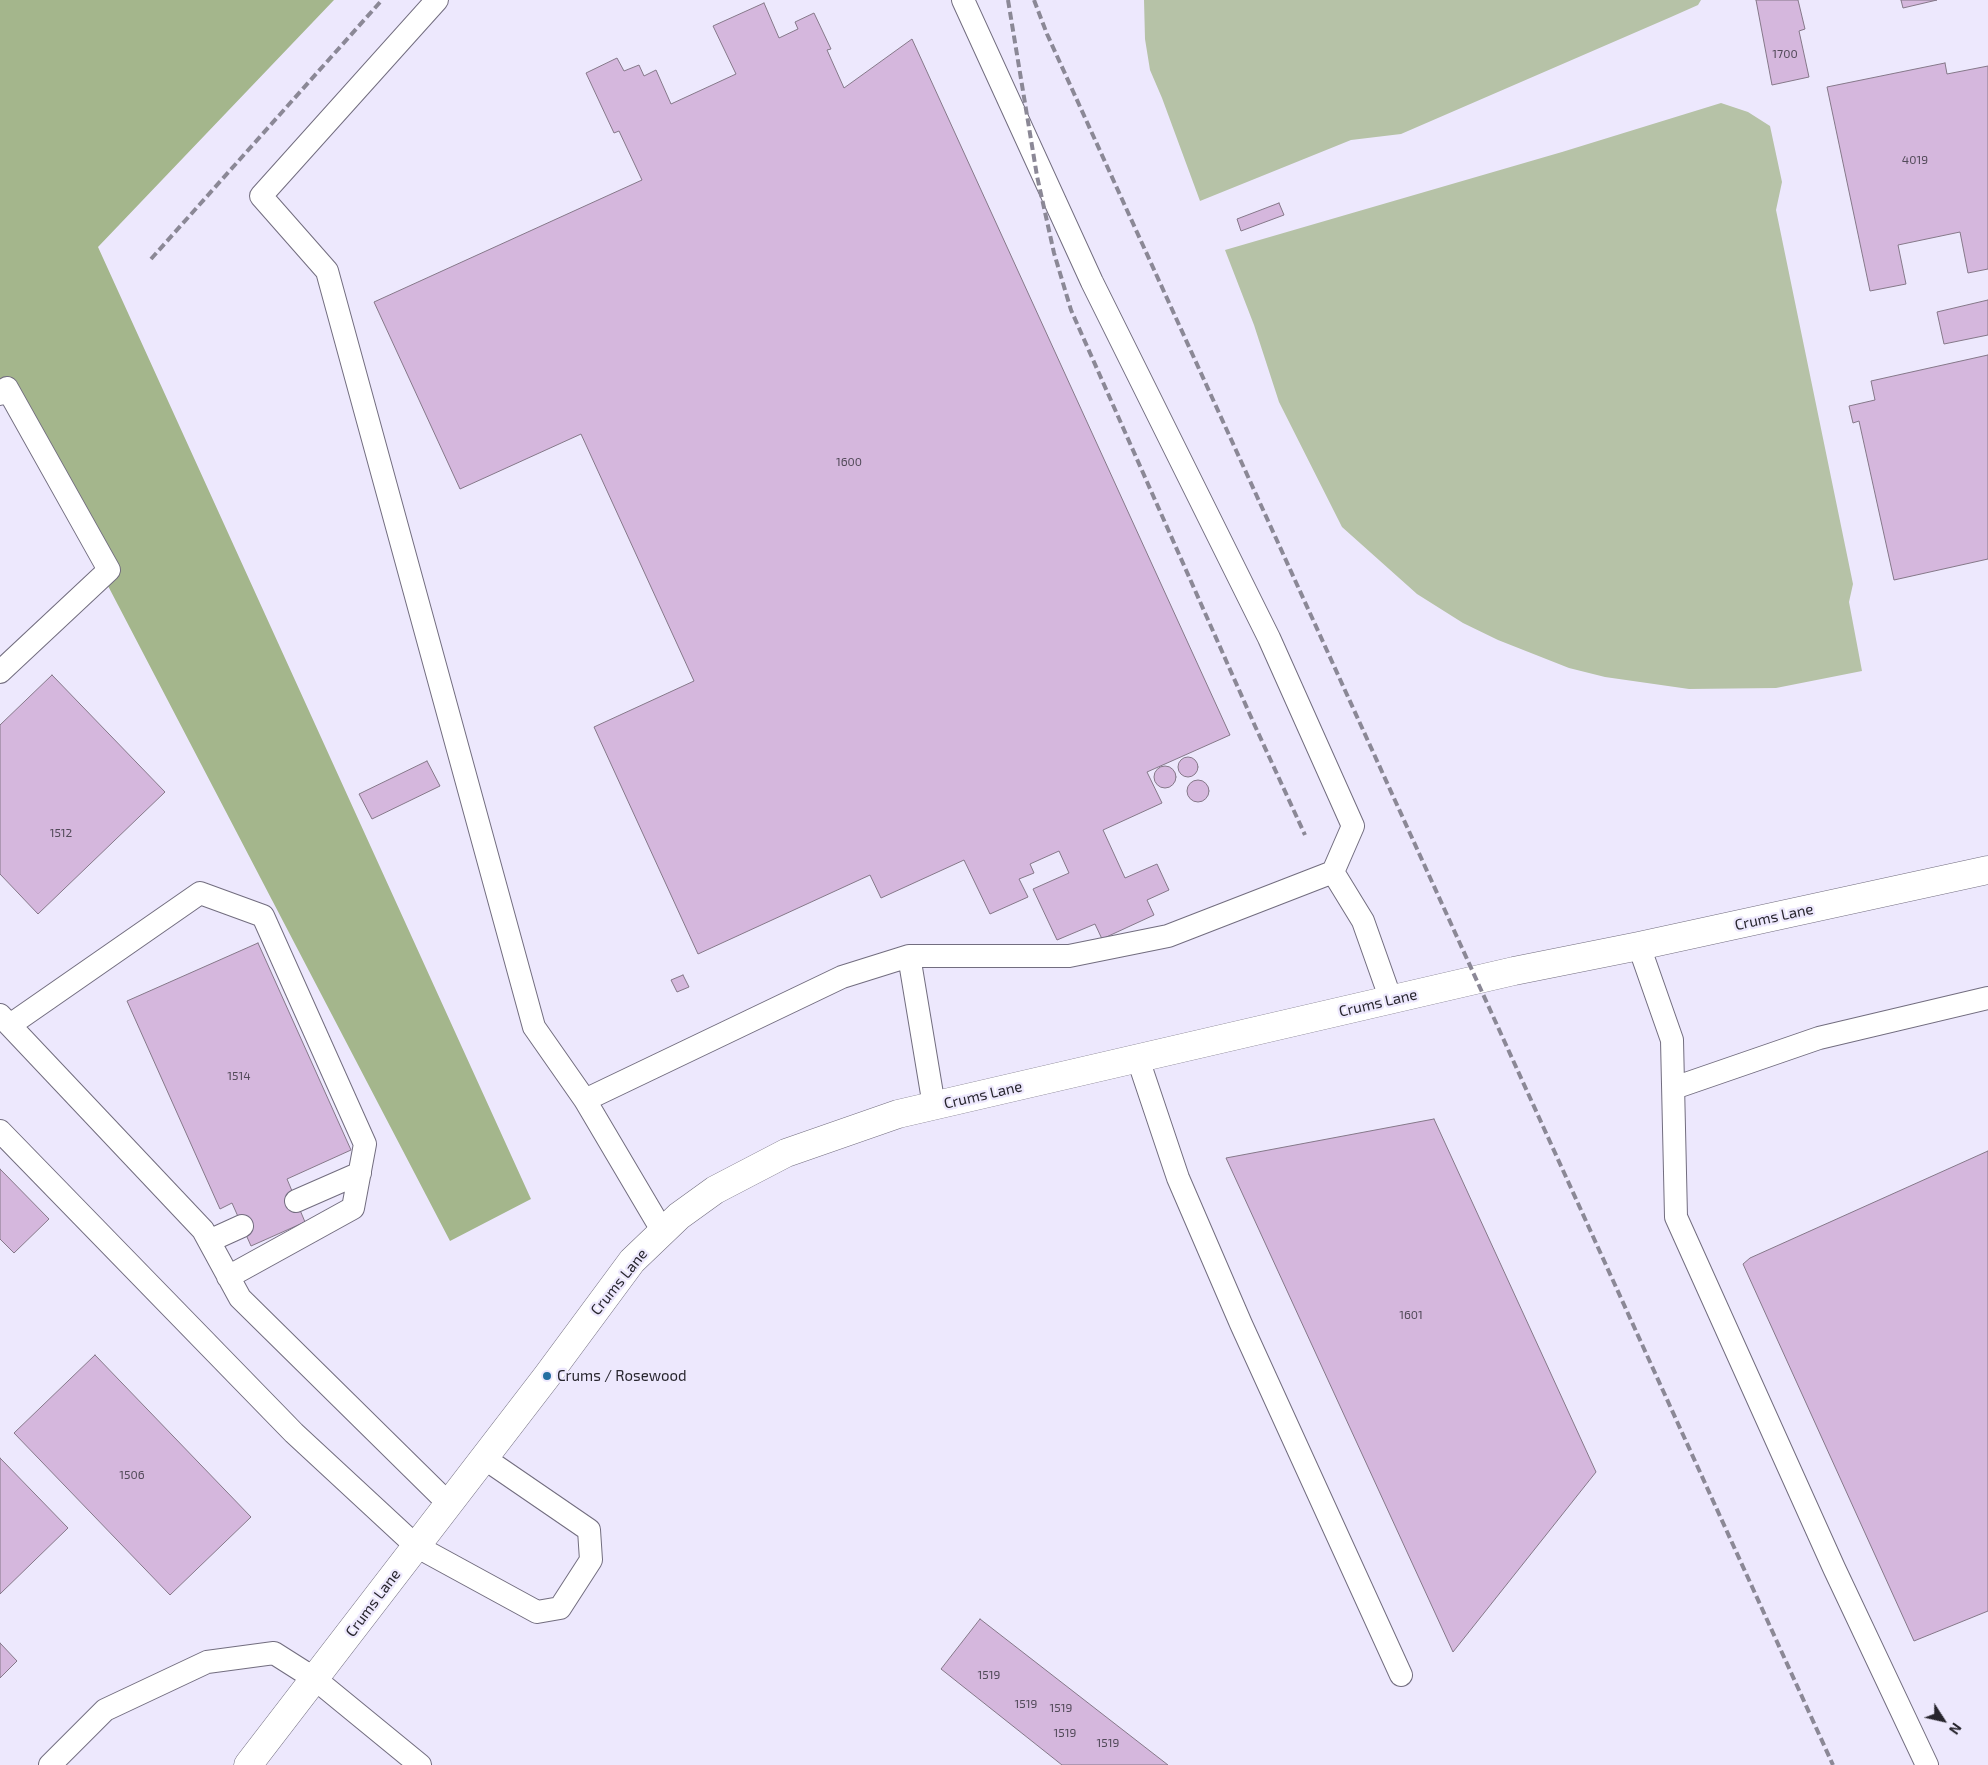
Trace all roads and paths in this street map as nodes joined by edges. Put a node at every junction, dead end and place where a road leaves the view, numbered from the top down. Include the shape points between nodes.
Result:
1 (437, 0) edge
2 (963, 0) edge
3 (0, 394) edge
4 (0, 672) edge
5 (1988, 870) edge
6 (1333, 872) junction
7 (1639, 946) junction
8 (908, 956) junction
9 (1988, 998) edge
10 (1391, 1000) junction
11 (5, 1020) edge
12 (1138, 1059) junction
13 (1674, 1088) junction
14 (585, 1100) junction
15 (934, 1106) junction
16 (0, 1131) edge
17 (360, 1173) junction
18 (296, 1201) dead end
19 (242, 1226) dead end
20 (663, 1232) junction
21 (209, 1241) junction
22 (228, 1277) junction
23 (484, 1458) junction
24 (449, 1504) junction
25 (416, 1546) junction
26 (1401, 1675) dead end
27 (315, 1678) junction
28 (50, 1765) edge
29 (248, 1765) edge
30 (420, 1765) edge
31 (1927, 1765) edge

1 - 14 lane via 261,196 327,271 534,1027
2 - 6 lane via 1092,282 1269,638 1353,826
3 - 4 lane via 6,388 109,570
5 - 7 street, Crums Lane
6 - 8 lane via 1168,936 1069,956
6 - 10 lane via 1363,920
7 - 10 street, Crums Lane
7 - 13 lane via 1672,1040
8 - 14 lane via 842,977
8 - 15 lane
9 - 13 lane via 1819,1038
10 - 12 street, Crums Lane
11 - 17 lane via 200,893 263,916 365,1144
11 - 21 lane via 203,1230
12 - 15 street, Crums Lane
12 - 26 lane via 1182,1187
13 - 31 lane via 1676,1217 1834,1568
14 - 20 lane
15 - 20 street, Crums Lane via 898,1114 786,1153 715,1190
16 - 25 lane via 294,1433
17 - 18 lane
17 - 22 lane via 353,1208
19 - 21 lane
20 - 23 street, Crums Lane via 632,1261
21 - 22 lane
22 - 24 lane via 240,1298
23 - 24 street, Crums Lane
23 - 25 lane via 589,1530 591,1560 560,1608 537,1612
24 - 25 street, Crums Lane
25 - 27 street, Crums Lane
27 - 28 lane via 274,1653 207,1662 105,1710
27 - 29 street, Crums Lane
27 - 30 lane

